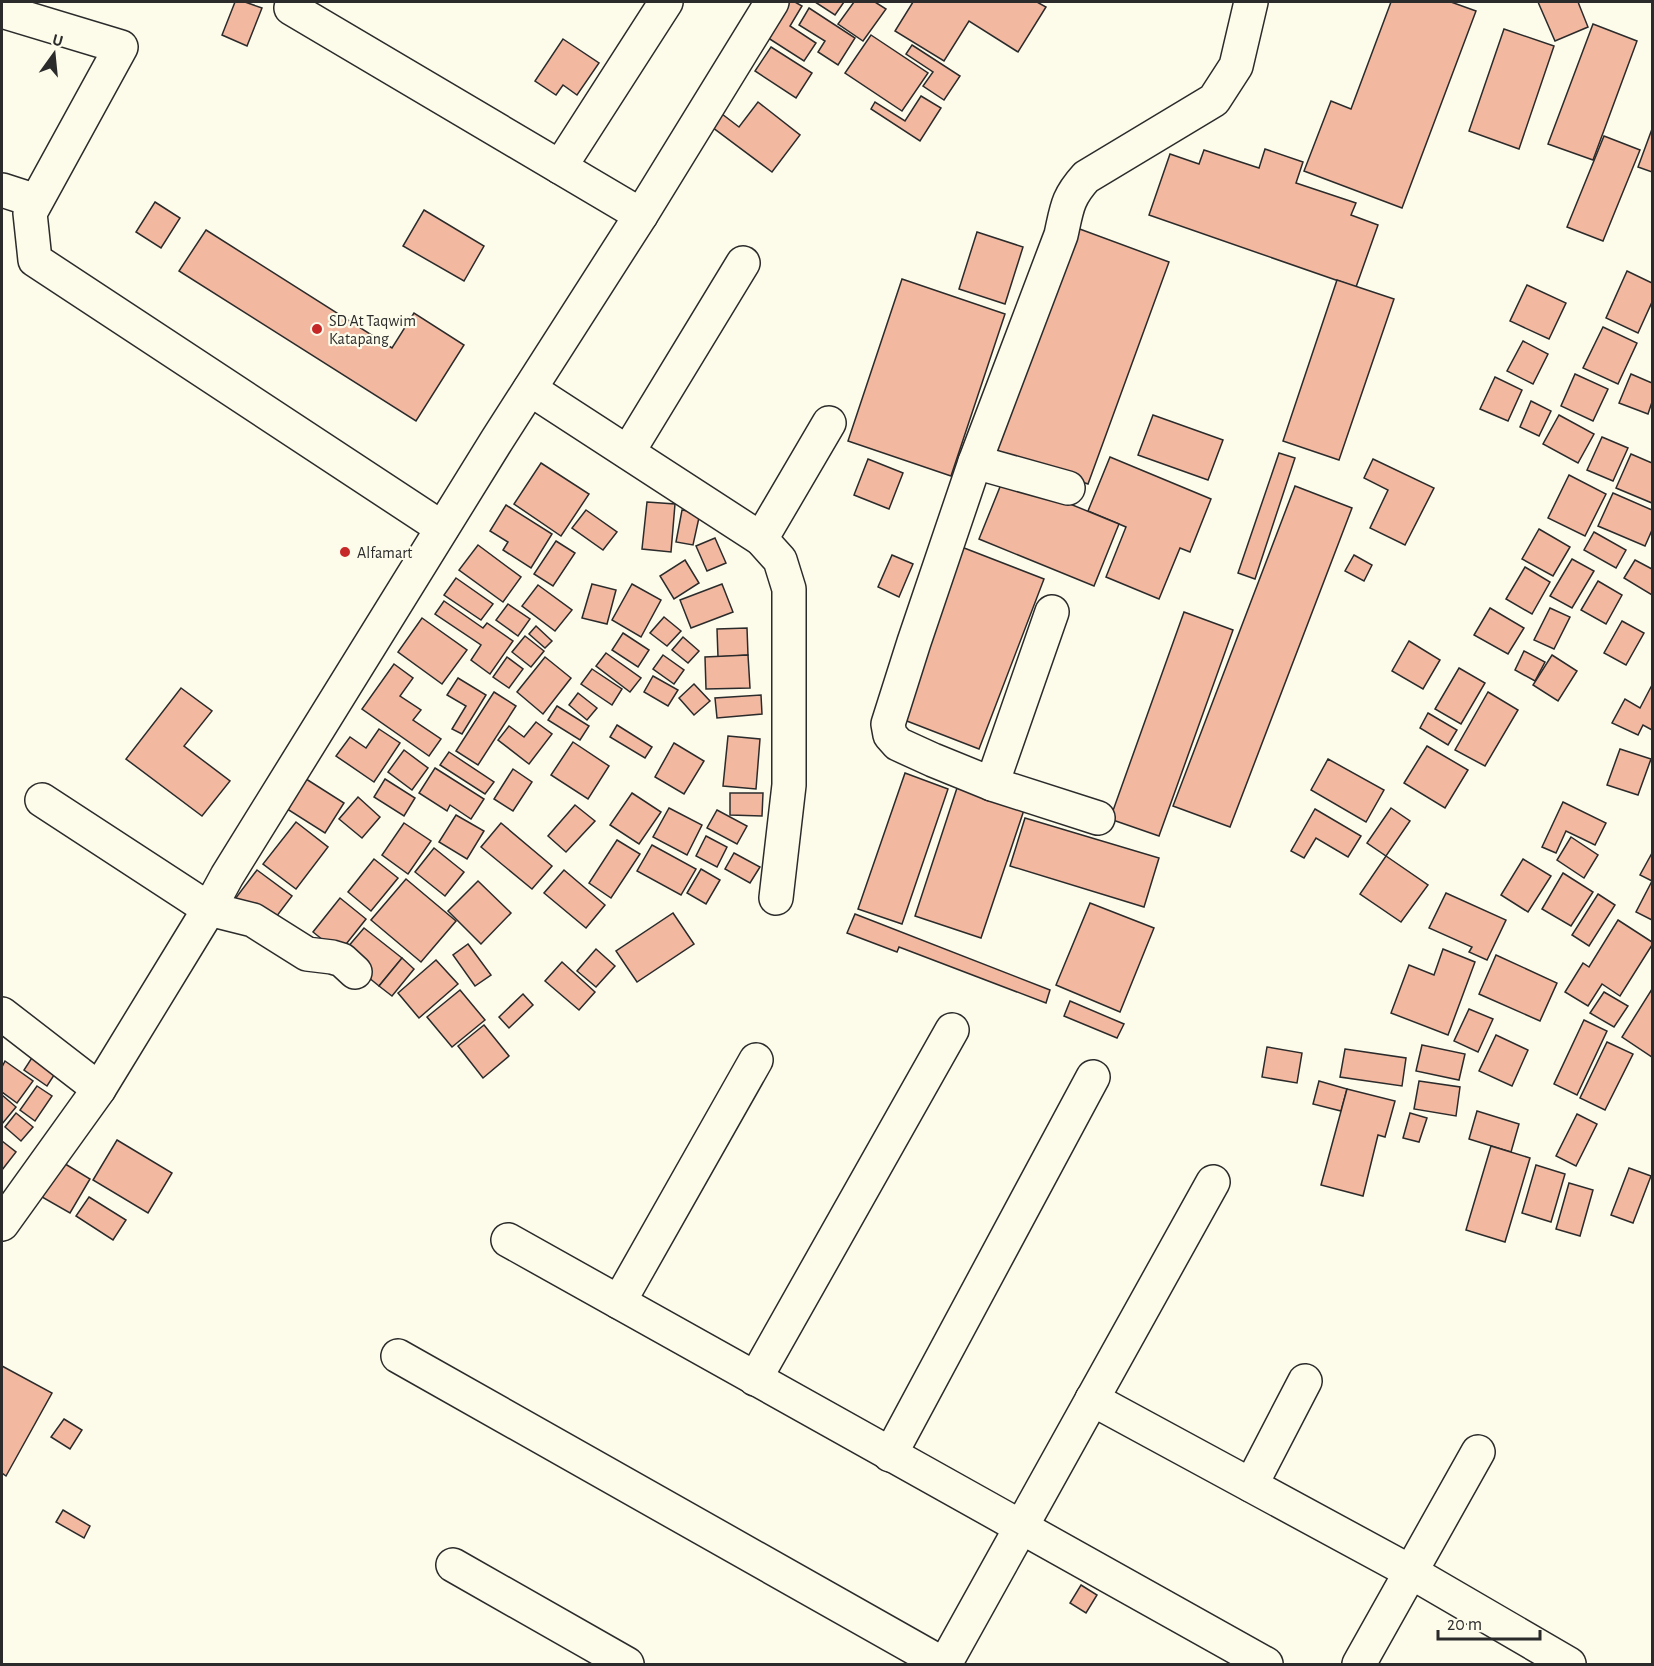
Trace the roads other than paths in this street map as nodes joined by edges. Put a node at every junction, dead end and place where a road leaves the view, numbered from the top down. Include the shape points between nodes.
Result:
1 (666, 2) edge
2 (1251, 2) edge
3 (765, 4) edge
4 (291, 8) dead end
5 (2, 10) edge
6 (560, 167) junction
7 (2, 190) edge
8 (36, 201) junction
9 (641, 215) junction
10 (743, 263) dead end
11 (530, 389) junction
12 (829, 423) dead end
13 (628, 452) junction
14 (975, 462) junction
15 (1068, 488) dead end
16 (442, 528) junction
17 (761, 539) junction
18 (1052, 612) dead end
19 (992, 784) junction
20 (42, 800) dead end
21 (1098, 818) dead end
22 (776, 898) dead end
23 (208, 909) junction
24 (355, 972) dead end
25 (2, 1014) edge
26 (952, 1030) dead end
27 (756, 1060) dead end
28 (1093, 1077) dead end
29 (99, 1089) junction
30 (1213, 1182) dead end
31 (2, 1224) edge
32 (508, 1240) dead end
33 (619, 1302) junction
34 (398, 1356) dead end
35 (755, 1379) junction
36 (1305, 1381) dead end
37 (1092, 1399) junction
38 (1478, 1452) dead end
39 (890, 1455) junction
40 (1251, 1485) junction
41 (1020, 1528) junction
42 (453, 1565) dead end
43 (1411, 1572) junction
44 (627, 1665) edge
45 (944, 1665) edge
46 (1266, 1665) edge
47 (1359, 1665) edge
48 (1569, 1665) edge

1 - 6 street
2 - 14 street via 1236,66 1214,100 1086,177 1074,191
3 - 9 street
4 - 6 street
5 - 8 street via 121,47
6 - 9 street
7 - 8 street
8 - 16 street via 30,213 34,260
9 - 11 street
10 - 13 street
11 - 13 street
11 - 16 street
12 - 17 street
13 - 17 street
14 - 15 street
14 - 19 street via 888,724 890,735 898,744
16 - 23 street
17 - 22 street via 780,560 789,589 789,785
18 - 19 street
19 - 21 street
20 - 23 street
23 - 24 street via 253,920 307,954 342,960
23 - 29 street
25 - 29 street
26 - 35 street
27 - 33 street
28 - 39 street
29 - 31 street
30 - 37 street
32 - 33 street
33 - 35 street
34 - 45 street
35 - 39 street
36 - 40 street
37 - 40 street
37 - 41 street
38 - 43 street
39 - 41 street
40 - 43 street
41 - 45 street
41 - 46 street
42 - 44 street
43 - 47 street
43 - 48 street

